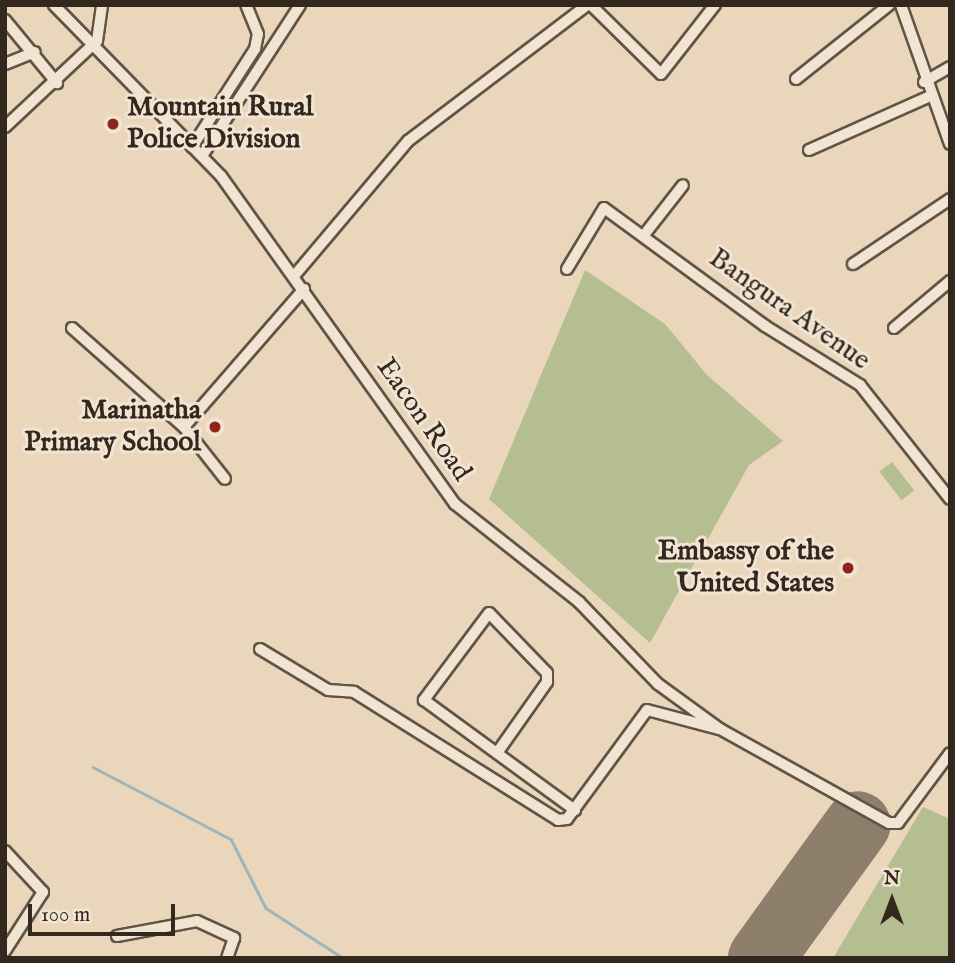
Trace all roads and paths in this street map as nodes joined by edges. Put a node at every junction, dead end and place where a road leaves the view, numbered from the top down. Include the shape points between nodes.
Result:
1 (54, 5) edge
2 (102, 5) edge
3 (246, 5) edge
4 (300, 5) edge
5 (589, 5) edge
6 (715, 5) edge
7 (889, 5) edge
8 (901, 5) edge
9 (5, 20) edge
10 (91, 47) junction
11 (35, 52) junction
12 (5, 64) edge
13 (950, 67) edge
14 (796, 79) dead end
15 (924, 82) junction
16 (57, 83) junction
17 (929, 97) junction
18 (5, 127) edge
19 (950, 144) edge
20 (192, 147) junction
21 (809, 150) dead end
22 (202, 156) junction
23 (683, 186) dead end
24 (950, 199) edge
25 (644, 235) junction
26 (853, 264) dead end
27 (567, 269) dead end
28 (294, 276) junction
29 (950, 281) edge
30 (304, 289) junction
31 (72, 328) dead end
32 (894, 328) dead end
33 (184, 427) junction
34 (225, 479) dead end
35 (950, 499) edge
36 (260, 649) dead end
37 (720, 729) junction
38 (497, 753) junction
39 (950, 753) edge
40 (575, 810) junction
41 (5, 851) edge
42 (117, 936) dead end
43 (5, 951) edge
44 (227, 958) edge

1 - 10 street, Eacon Road
2 - 10 street via 104,29
3 - 20 street via 258,34 255,50
4 - 22 street
5 - 6 street via 661,74
5 - 28 street via 408,141
7 - 14 street
8 - 15 street
9 - 11 street
10 - 16 street
10 - 20 street, Eacon Road
11 - 12 street
11 - 16 street
13 - 15 street
15 - 17 street
16 - 18 street
17 - 19 street
17 - 21 street
20 - 22 street, Eacon Road
22 - 28 street, Eacon Road
23 - 25 street
24 - 26 street
25 - 27 street, Bangura Avenue via 601,208
25 - 35 street, Bangura Avenue via 765,326 860,385
28 - 30 street, Eacon Road
29 - 32 street
30 - 33 street
30 - 37 street, Eacon Road via 418,461 455,504 579,602 658,684
31 - 33 street
33 - 34 street
36 - 40 street via 328,690 354,692 544,815 567,819
37 - 39 street, Eacon Road via 889,823 898,823
37 - 40 street via 647,710
38 - 38 street via 424,700 489,613 547,673 547,682
38 - 40 street
41 - 43 street via 43,892
42 - 44 street via 197,921 234,938

